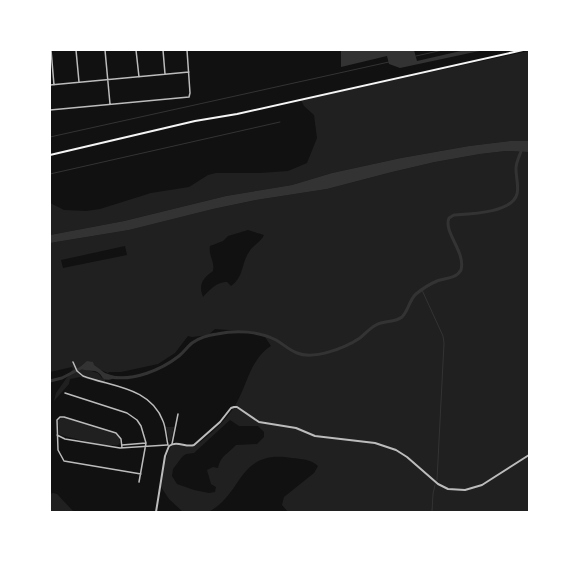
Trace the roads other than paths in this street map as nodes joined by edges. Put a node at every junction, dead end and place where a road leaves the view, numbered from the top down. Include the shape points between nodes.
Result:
1 (51, 50) edge
2 (76, 50) edge
3 (105, 50) edge
4 (136, 50) edge
5 (163, 50) edge
6 (187, 50) edge
7 (524, 50) edge
8 (189, 72) junction
9 (165, 74) junction
10 (138, 77) junction
11 (108, 79) junction
12 (78, 82) junction
13 (50, 85) edge
14 (54, 85) junction
15 (110, 104) junction
16 (50, 110) edge
17 (50, 155) edge
18 (73, 362) dead end
19 (65, 393) dead end
20 (178, 414) dead end
21 (57, 435) junction
22 (146, 443) junction
23 (172, 444) junction
24 (122, 445) junction
25 (169, 445) junction
26 (146, 447) junction
27 (122, 448) junction
28 (529, 455) edge
29 (141, 474) junction
30 (139, 482) dead end
31 (156, 512) edge

1 - 14 street
2 - 12 street
3 - 11 street
4 - 10 street
5 - 9 street
6 - 8 street
7 - 17 main road
8 - 9 street
8 - 15 street via 189,97
9 - 10 street
10 - 11 street
11 - 12 street
11 - 15 street
12 - 14 street
13 - 14 street
15 - 16 street
18 - 25 street via 83,376 136,392 148,399 163,421
19 - 22 street via 131,415 141,426
20 - 23 street
21 - 24 street via 57,420 64,417 116,433
21 - 27 street via 65,439
21 - 29 street via 58,450 64,462
22 - 24 street
22 - 26 street
23 - 25 street
23 - 28 street via 194,445 236,406 259,422 296,428 315,436 374,443 396,450 448,489 475,488
24 - 27 street
25 - 26 street
25 - 31 street
26 - 27 street
26 - 29 street
29 - 30 street

